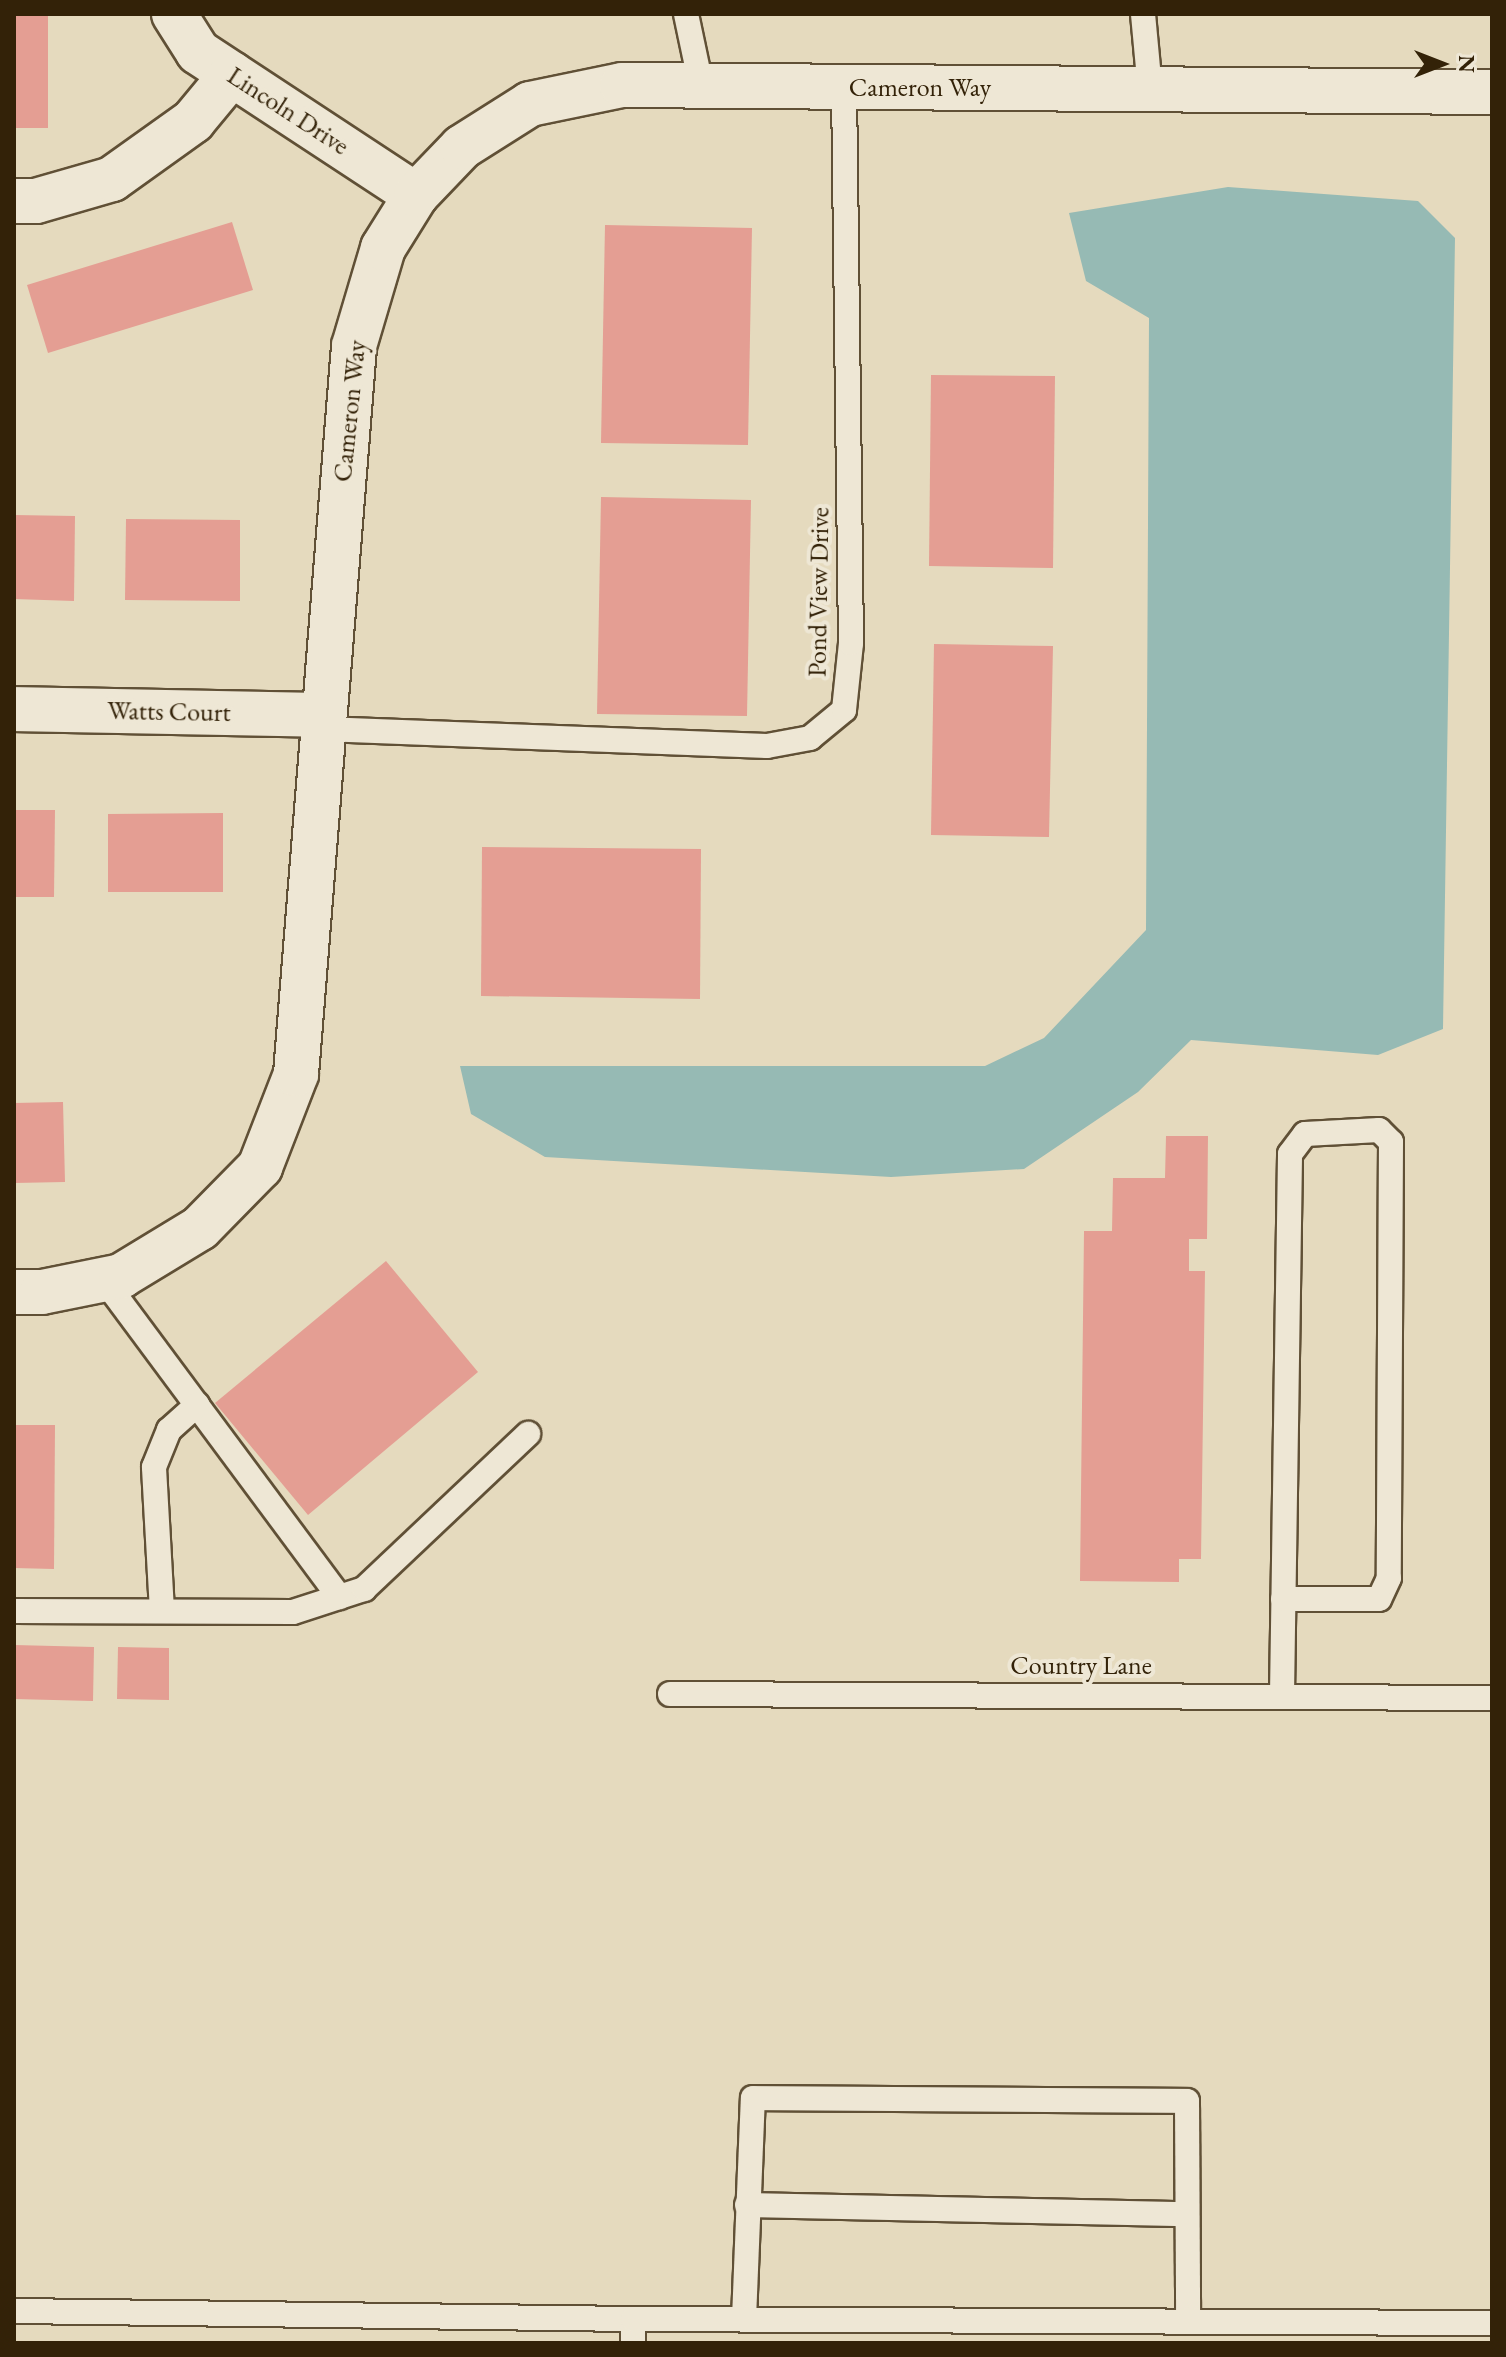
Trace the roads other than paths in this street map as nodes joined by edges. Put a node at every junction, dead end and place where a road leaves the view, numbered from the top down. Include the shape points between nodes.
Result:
1 (174, 14) edge
2 (686, 14) edge
3 (1143, 14) edge
4 (232, 74) junction
5 (701, 85) junction
6 (844, 87) junction
7 (1150, 90) junction
8 (1492, 92) edge
9 (416, 195) junction
10 (14, 201) edge
11 (14, 709) edge
12 (324, 722) junction
13 (104, 1280) junction
14 (14, 1292) edge
15 (197, 1405) junction
16 (528, 1434) dead end
17 (339, 1597) junction
18 (1283, 1599) junction
19 (14, 1611) edge
20 (162, 1611) junction
21 (670, 1694) dead end
22 (1282, 1695) junction
23 (1492, 1698) edge
24 (747, 2205) junction
25 (1187, 2214) junction
26 (14, 2311) edge
27 (744, 2319) junction
28 (1188, 2320) junction
29 (1492, 2323) edge
30 (633, 2331) edge
31 (857, 2331) edge
32 (1385, 2332) edge

1 - 4 street, Lincoln Drive via 198,52
2 - 5 lane
3 - 7 lane
4 - 9 street, Lincoln Drive
4 - 10 street via 193,121 112,179 36,201
5 - 6 street, Cameron Way
5 - 9 street, Cameron Way via 622,85 530,104 462,147
6 - 7 street, Cameron Way
6 - 12 lane, Pond View Drive via 851,643 844,710 810,738 767,746
7 - 8 street, Cameron Way
9 - 12 street, Cameron Way via 383,248 354,346
11 - 12 street, Watts Court
12 - 13 street, Cameron Way via 296,1074 260,1167 200,1228 121,1276
13 - 14 street, Cameron Way
13 - 15 lane
15 - 17 lane
15 - 20 lane via 169,1430 154,1467
16 - 17 lane via 364,1589
17 - 20 lane via 293,1612
18 - 18 lane via 1290,1154 1305,1134 1379,1130 1391,1142 1389,1578 1379,1599
18 - 22 lane
19 - 20 lane
21 - 22 lane, Country Lane
22 - 23 lane, Country Lane
24 - 25 lane
24 - 25 lane via 753,2098 1187,2101
24 - 27 lane
25 - 28 lane
26 - 30 lane
27 - 30 lane
27 - 31 lane
28 - 31 lane
28 - 32 lane
29 - 32 lane

